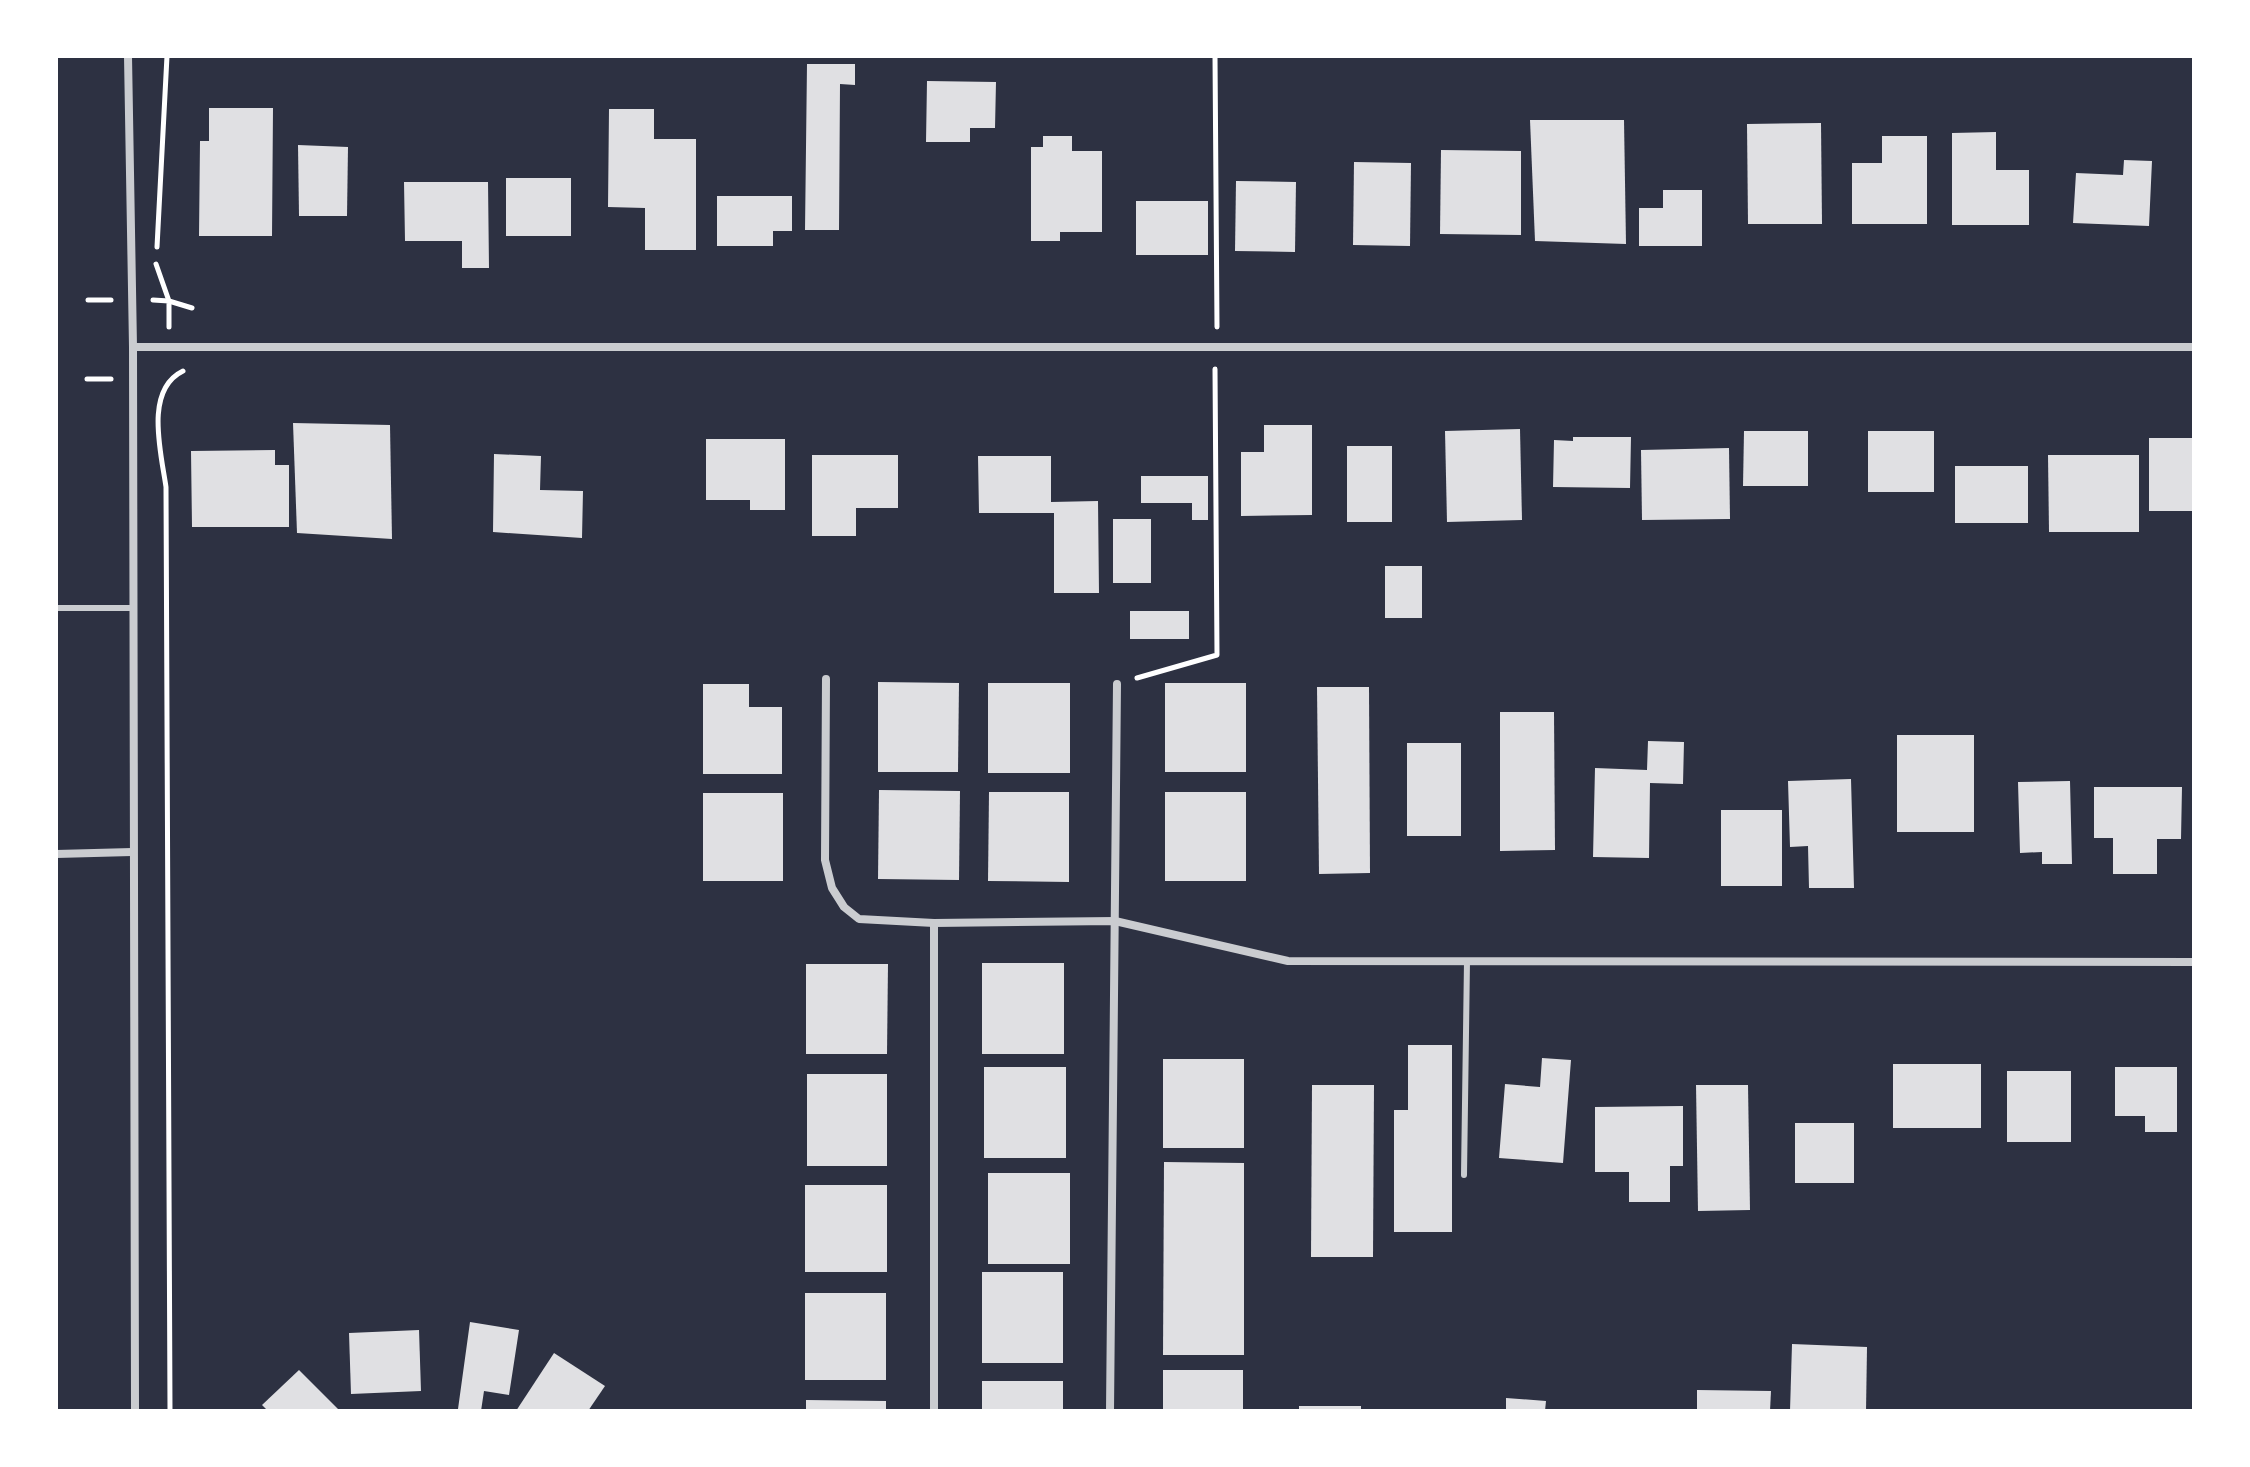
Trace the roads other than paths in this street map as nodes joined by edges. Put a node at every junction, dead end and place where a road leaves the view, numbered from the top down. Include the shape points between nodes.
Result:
1 (128, 56) edge
2 (133, 347) junction
3 (2194, 347) edge
4 (56, 608) edge
5 (133, 608) junction
6 (826, 679) dead end
7 (1117, 684) road end
8 (132, 852) junction
9 (56, 854) edge
10 (1115, 921) junction
11 (934, 923) junction
12 (1467, 961) junction
13 (2194, 962) edge
14 (1464, 1175) dead end
15 (135, 1411) edge
16 (934, 1411) edge
17 (1110, 1411) edge

1 - 2 street
2 - 3 street
2 - 5 street
4 - 5 lane
5 - 8 street
6 - 11 street via 825,860 832,888 859,919
7 - 10 street
8 - 9 street
8 - 15 street
10 - 11 street
10 - 12 street via 1288,961
10 - 17 street
11 - 16 street
12 - 13 street
12 - 14 lane

